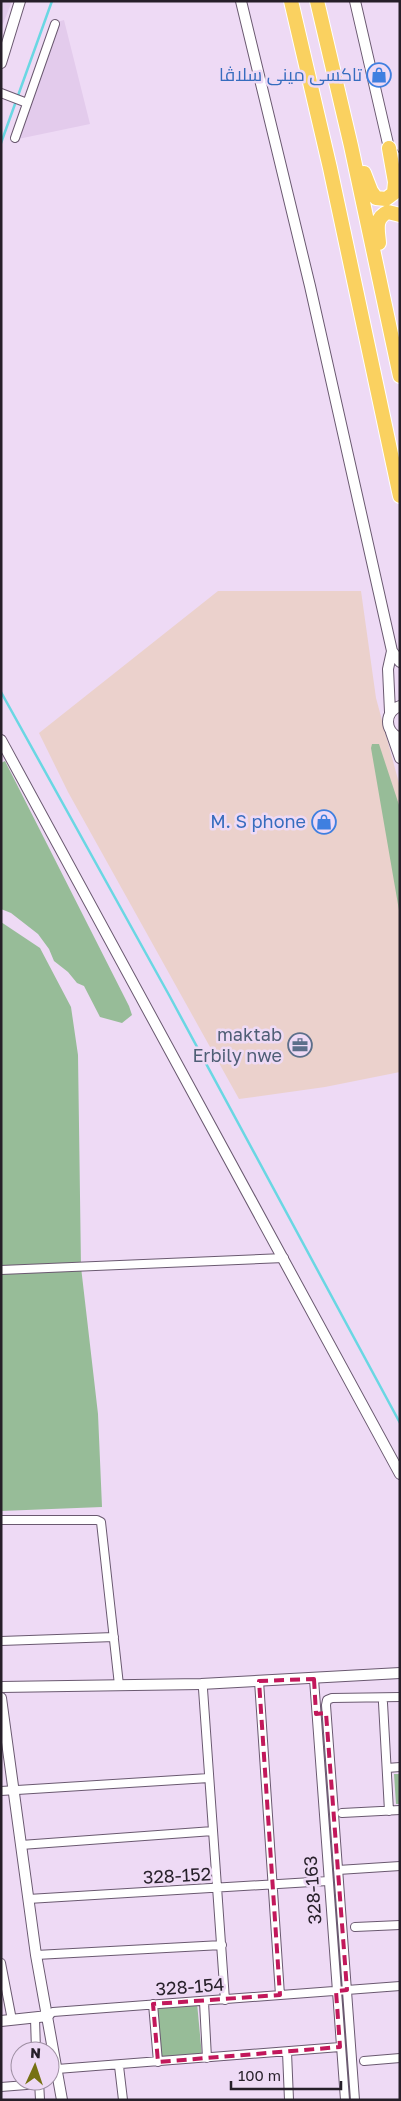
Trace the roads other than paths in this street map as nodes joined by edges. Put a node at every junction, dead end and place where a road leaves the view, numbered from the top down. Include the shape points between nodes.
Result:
1 (20, 1) edge
2 (241, 1) edge
3 (291, 1) edge
4 (317, 1) edge
5 (354, 1) edge
6 (55, 24) dead end
7 (1, 63) edge
8 (5, 95) edge
9 (24, 102) junction
10 (15, 138) dead end
11 (351, 146) junction
12 (389, 148) junction
13 (400, 163) edge
14 (390, 207) edge
15 (385, 308) junction
16 (400, 376) edge
17 (400, 496) edge
18 (392, 651) junction
19 (400, 662) edge
20 (400, 706) edge
21 (390, 712) junction
22 (395, 735) edge
23 (1, 740) edge
24 (400, 758) edge
25 (284, 1258) junction
26 (1, 1270) edge
27 (400, 1474) edge
28 (1, 1520) edge
29 (114, 1638) junction
30 (1, 1641) edge
31 (400, 1673) edge
32 (314, 1679) junction
33 (259, 1681) junction
34 (119, 1685) junction
35 (1, 1687) edge
36 (204, 1690) dead end
37 (400, 1697) edge
38 (1, 1698) edge
39 (383, 1703) dead end
40 (326, 1713) junction
41 (316, 1714) junction
42 (400, 1767) edge
43 (386, 1768) junction
44 (209, 1778) junction
45 (14, 1789) junction
46 (1, 1790) edge
47 (400, 1810) edge
48 (389, 1811) junction
49 (342, 1813) dead end
50 (213, 1831) junction
51 (21, 1845) junction
52 (400, 1866) edge
53 (338, 1870) junction
54 (328, 1881) junction
55 (274, 1885) junction
56 (218, 1889) junction
57 (28, 1900) junction
58 (400, 1924) edge
59 (355, 1927) dead end
60 (222, 1945) junction
61 (36, 1955) junction
62 (1, 1963) edge
63 (400, 1986) edge
64 (347, 1990) junction
65 (336, 1991) junction
66 (280, 1995) junction
67 (226, 2000) junction
68 (204, 2002) junction
69 (153, 2004) junction
70 (48, 2016) junction
71 (35, 2018) junction
72 (12, 2020) junction
73 (1, 2021) edge
74 (36, 2041) edge
75 (52, 2041) edge
76 (340, 2047) junction
77 (287, 2052) junction
78 (208, 2058) junction
79 (400, 2058) edge
80 (364, 2060) dead end
81 (158, 2062) junction
82 (119, 2066) junction
83 (60, 2070) edge
84 (123, 2100) edge
85 (289, 2100) edge
86 (345, 2100) edge
87 (355, 2100) edge

1 - 7 street
2 - 18 street via 310,286
3 - 17 highway
4 - 11 highway
5 - 12 street
6 - 9 street
8 - 9 street
9 - 10 street
11 - 14 highway via 370,191
11 - 15 highway
12 - 13 street
12 - 14 highway via 395,187
14 - 15 highway via 378,226
15 - 16 highway
18 - 19 street
18 - 21 street via 388,669
20 - 21 street
21 - 22 street via 387,722
22 - 24 street
23 - 25 street
25 - 26 street
25 - 27 street
28 - 29 street via 101,1522
29 - 30 street
29 - 34 street
31 - 32 street
32 - 33 street
32 - 41 street, 328-163
33 - 34 street
33 - 55 street
34 - 35 street
36 - 44 street
37 - 40 street via 332,1698 327,1700
38 - 45 street
39 - 43 street
40 - 41 street
40 - 53 street
41 - 54 street, 328-163
42 - 43 street
43 - 48 street
44 - 45 street
44 - 50 street
45 - 46 street
45 - 51 street
47 - 48 street
48 - 49 street
50 - 51 street
50 - 56 street
51 - 57 street
52 - 53 street
53 - 64 street
54 - 55 street, 328-152
54 - 65 street, 328-163
55 - 56 street, 328-152
55 - 66 street
56 - 57 street, 328-152
56 - 60 street
57 - 61 street
58 - 59 street
60 - 61 street
60 - 67 street
61 - 70 street
62 - 72 street
63 - 64 street, 328-154
64 - 65 street, 328-154
64 - 87 street
65 - 66 street, 328-154
65 - 76 street, 328-163
66 - 67 street, 328-154
67 - 68 street, 328-154
68 - 69 street, 328-154
68 - 78 street
69 - 70 street, 328-154 via 53,2012
69 - 81 street
70 - 71 street
70 - 75 street
71 - 72 street
71 - 74 street
72 - 73 street
76 - 77 street
76 - 86 street, 328-163
77 - 78 street
77 - 85 street
78 - 81 street
79 - 80 street
81 - 82 street
82 - 83 street
82 - 84 street

